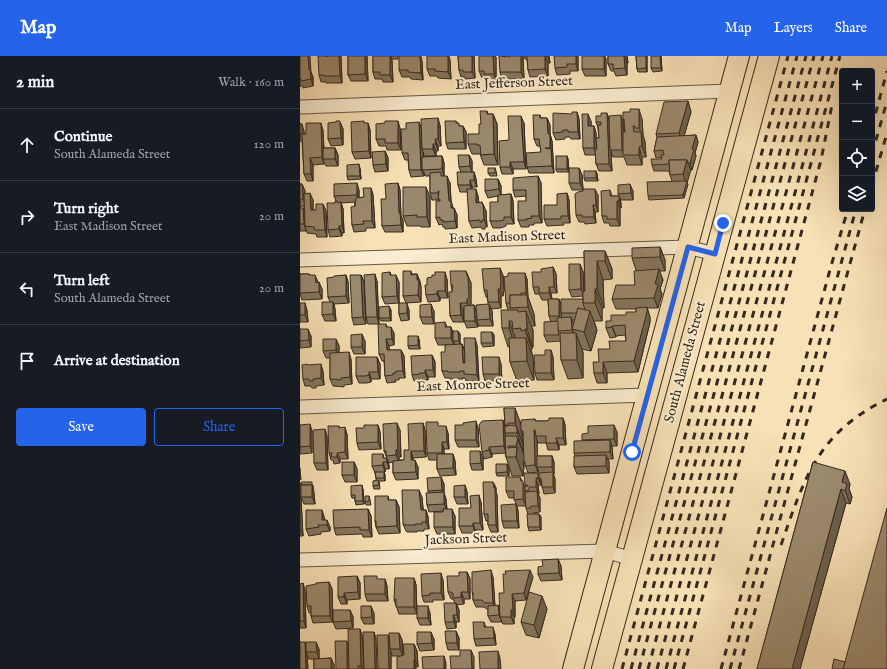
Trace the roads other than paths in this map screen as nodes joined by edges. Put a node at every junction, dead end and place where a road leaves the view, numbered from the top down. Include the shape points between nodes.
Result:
1 (739, 56) edge
2 (769, 56) edge
3 (730, 91) junction
4 (300, 107) edge
5 (688, 247) junction
6 (715, 254) junction
7 (300, 260) edge
8 (647, 395) junction
9 (300, 407) edge
10 (605, 551) junction
11 (632, 559) junction
12 (300, 560) edge
13 (573, 669) edge
14 (602, 669) edge

1 - 3 main road, South Alameda Street
2 - 6 main road, South Alameda Street
3 - 4 street, East Jefferson Street
3 - 5 main road, South Alameda Street
5 - 6 street, East Madison Street
5 - 7 street, East Madison Street
5 - 8 main road, South Alameda Street
6 - 11 main road, South Alameda Street
8 - 9 street, East Monroe Street
8 - 10 main road, South Alameda Street
10 - 11 street, Jackson Street
10 - 12 street, Jackson Street
10 - 13 main road, South Alameda Street
11 - 14 main road, South Alameda Street

